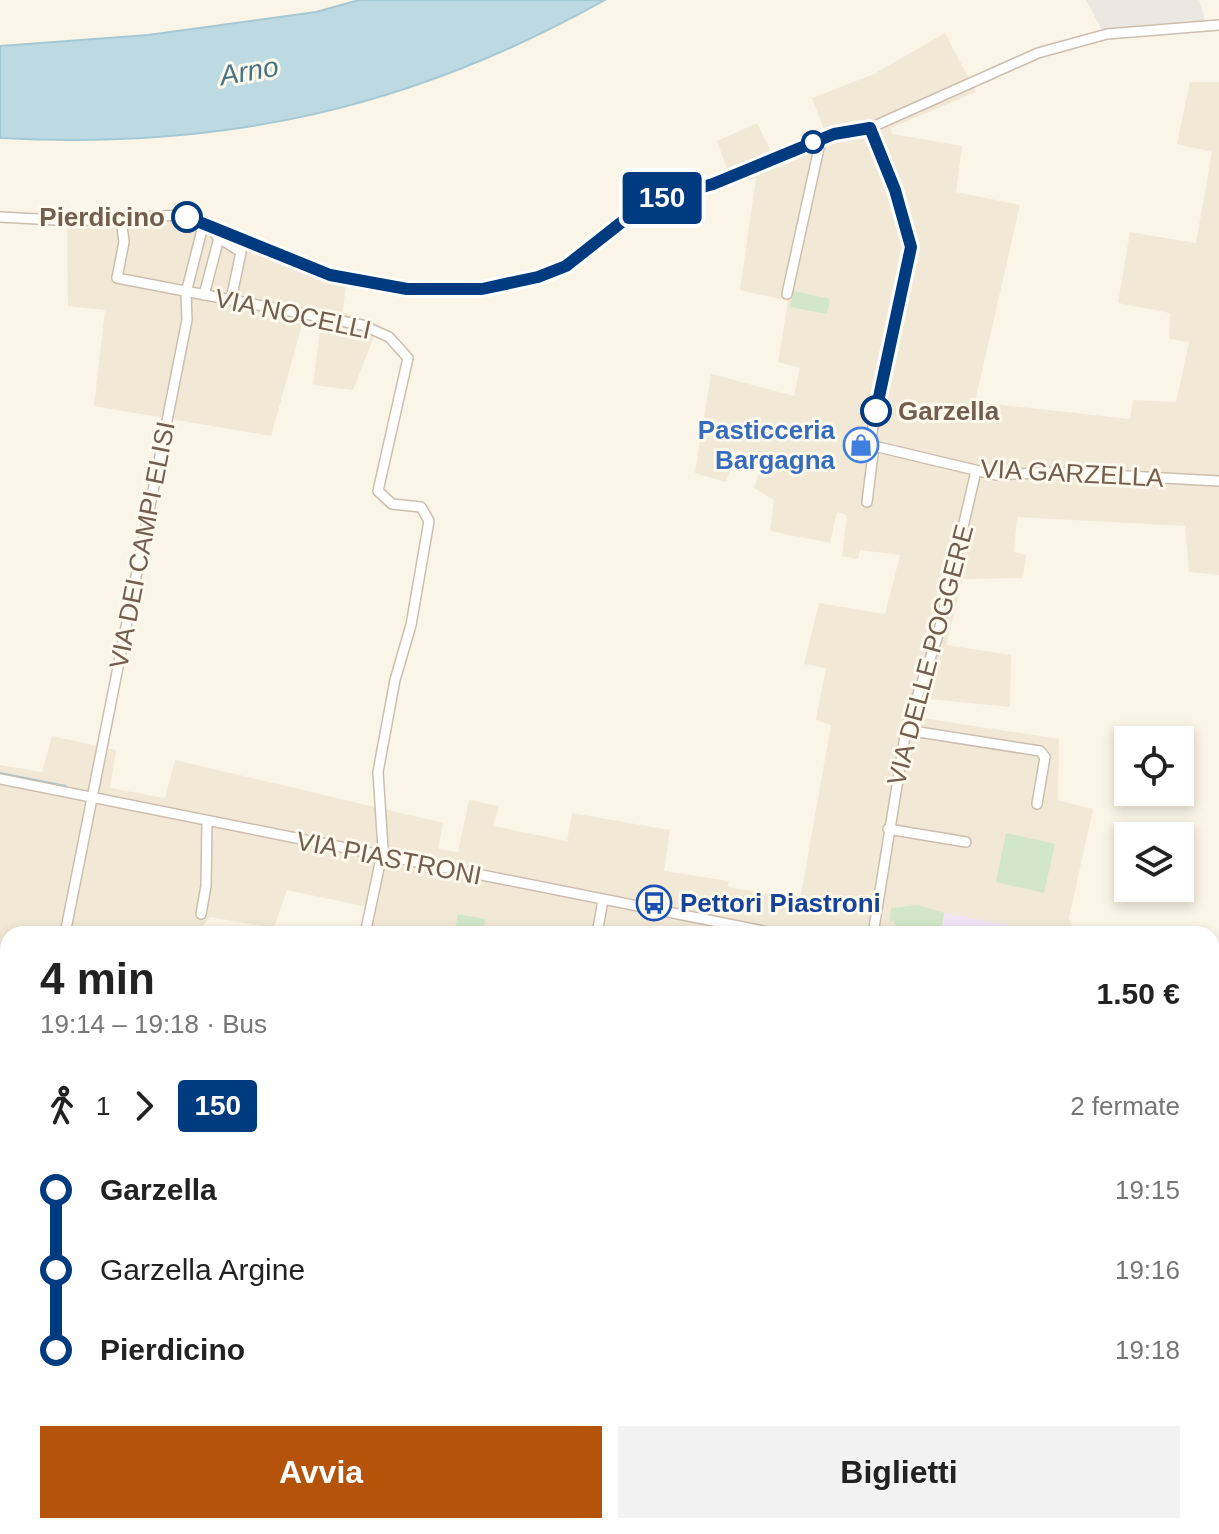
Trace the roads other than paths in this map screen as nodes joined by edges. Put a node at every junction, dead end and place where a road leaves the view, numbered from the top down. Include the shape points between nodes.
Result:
1 (1219, 25) edge
2 (870, 128) junction
3 (821, 139) junction
4 (0, 217) edge
5 (121, 218) junction
6 (208, 224) junction
7 (219, 238) junction
8 (186, 293) junction
9 (787, 294) dead end
10 (204, 295) junction
11 (231, 300) junction
12 (874, 446) junction
13 (976, 471) junction
14 (1219, 481) edge
15 (867, 502) dead end
16 (906, 730) junction
17 (0, 779) edge
18 (92, 797) junction
19 (1037, 804) dead end
20 (207, 823) junction
21 (888, 829) junction
22 (966, 842) dead end
23 (382, 857) junction
24 (603, 900) junction
25 (201, 914) dead end
26 (67, 926) edge
27 (367, 926) edge
28 (598, 926) edge
29 (737, 926) edge
30 (874, 926) edge

1 - 2 street via 1088,38 1038,53
2 - 3 street
2 - 12 street via 911,247 875,414
3 - 6 street via 713,184 646,203 583,256 548,274 482,289 407,289 330,275
3 - 9 street
4 - 5 street
5 - 6 street via 179,215
5 - 8 street, VIA NOCELLI via 124,242 117,278
6 - 7 street
6 - 8 street, VIA DEI CAMPI ELISI
7 - 10 street
7 - 11 street via 241,252
8 - 10 street, VIA NOCELLI
8 - 18 street, VIA DEI CAMPI ELISI via 187,320
10 - 11 street, VIA NOCELLI
11 - 23 street, VIA NOCELLI via 372,328 408,358 378,491 392,504 421,507 429,521 378,772
12 - 13 street, VIA GARZELLA
12 - 15 street
13 - 14 street, VIA GARZELLA
13 - 16 street, VIA DELLE POGGERE via 938,635
16 - 19 street via 1040,751 1045,757
16 - 21 street, VIA DELLE POGGERE
17 - 18 street, VIA PIASTRONI
18 - 20 street, VIA PIASTRONI
18 - 26 street, VIA DEI CAMPI ELISI
20 - 23 street, VIA PIASTRONI
20 - 25 street
21 - 22 street
21 - 30 street, VIA DELLE POGGERE
23 - 24 street, VIA PIASTRONI
23 - 27 street
24 - 28 street
24 - 29 street, VIA PIASTRONI

